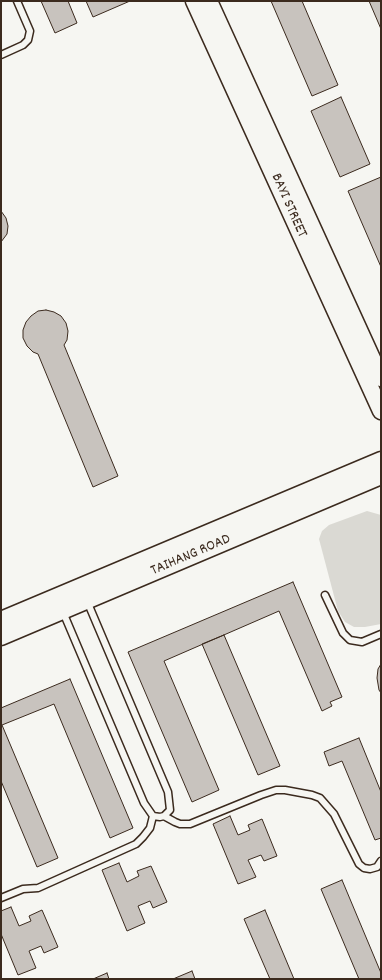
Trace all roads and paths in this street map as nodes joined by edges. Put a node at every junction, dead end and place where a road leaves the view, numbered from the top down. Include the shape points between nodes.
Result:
1 (17, 1) edge
2 (194, 1) edge
3 (210, 1) edge
4 (1, 55) edge
5 (381, 378) edge
6 (381, 411) edge
7 (381, 460) edge
8 (381, 476) edge
9 (325, 595) dead end
10 (86, 601) junction
11 (62, 611) junction
12 (1, 620) edge
13 (381, 634) edge
14 (1, 637) edge
15 (154, 816) junction
16 (164, 816) junction
17 (381, 861) edge
18 (1, 898) edge

1 - 4 lane via 30,31 28,40
2 - 6 street, BAYI STREET
3 - 5 street, BAYI STREET
7 - 12 street, TAIHANG ROAD
8 - 10 street, TAIHANG ROAD
9 - 13 lane via 343,633 350,640 362,642
10 - 11 street, TAIHANG ROAD
10 - 16 lane via 168,792 170,810
11 - 14 street, TAIHANG ROAD
11 - 15 lane via 144,802
15 - 16 lane
15 - 18 lane via 150,828 136,844 38,888 23,889
16 - 17 lane via 180,824 190,824 276,790 312,795 320,798 334,814 359,864 370,869 377,867

